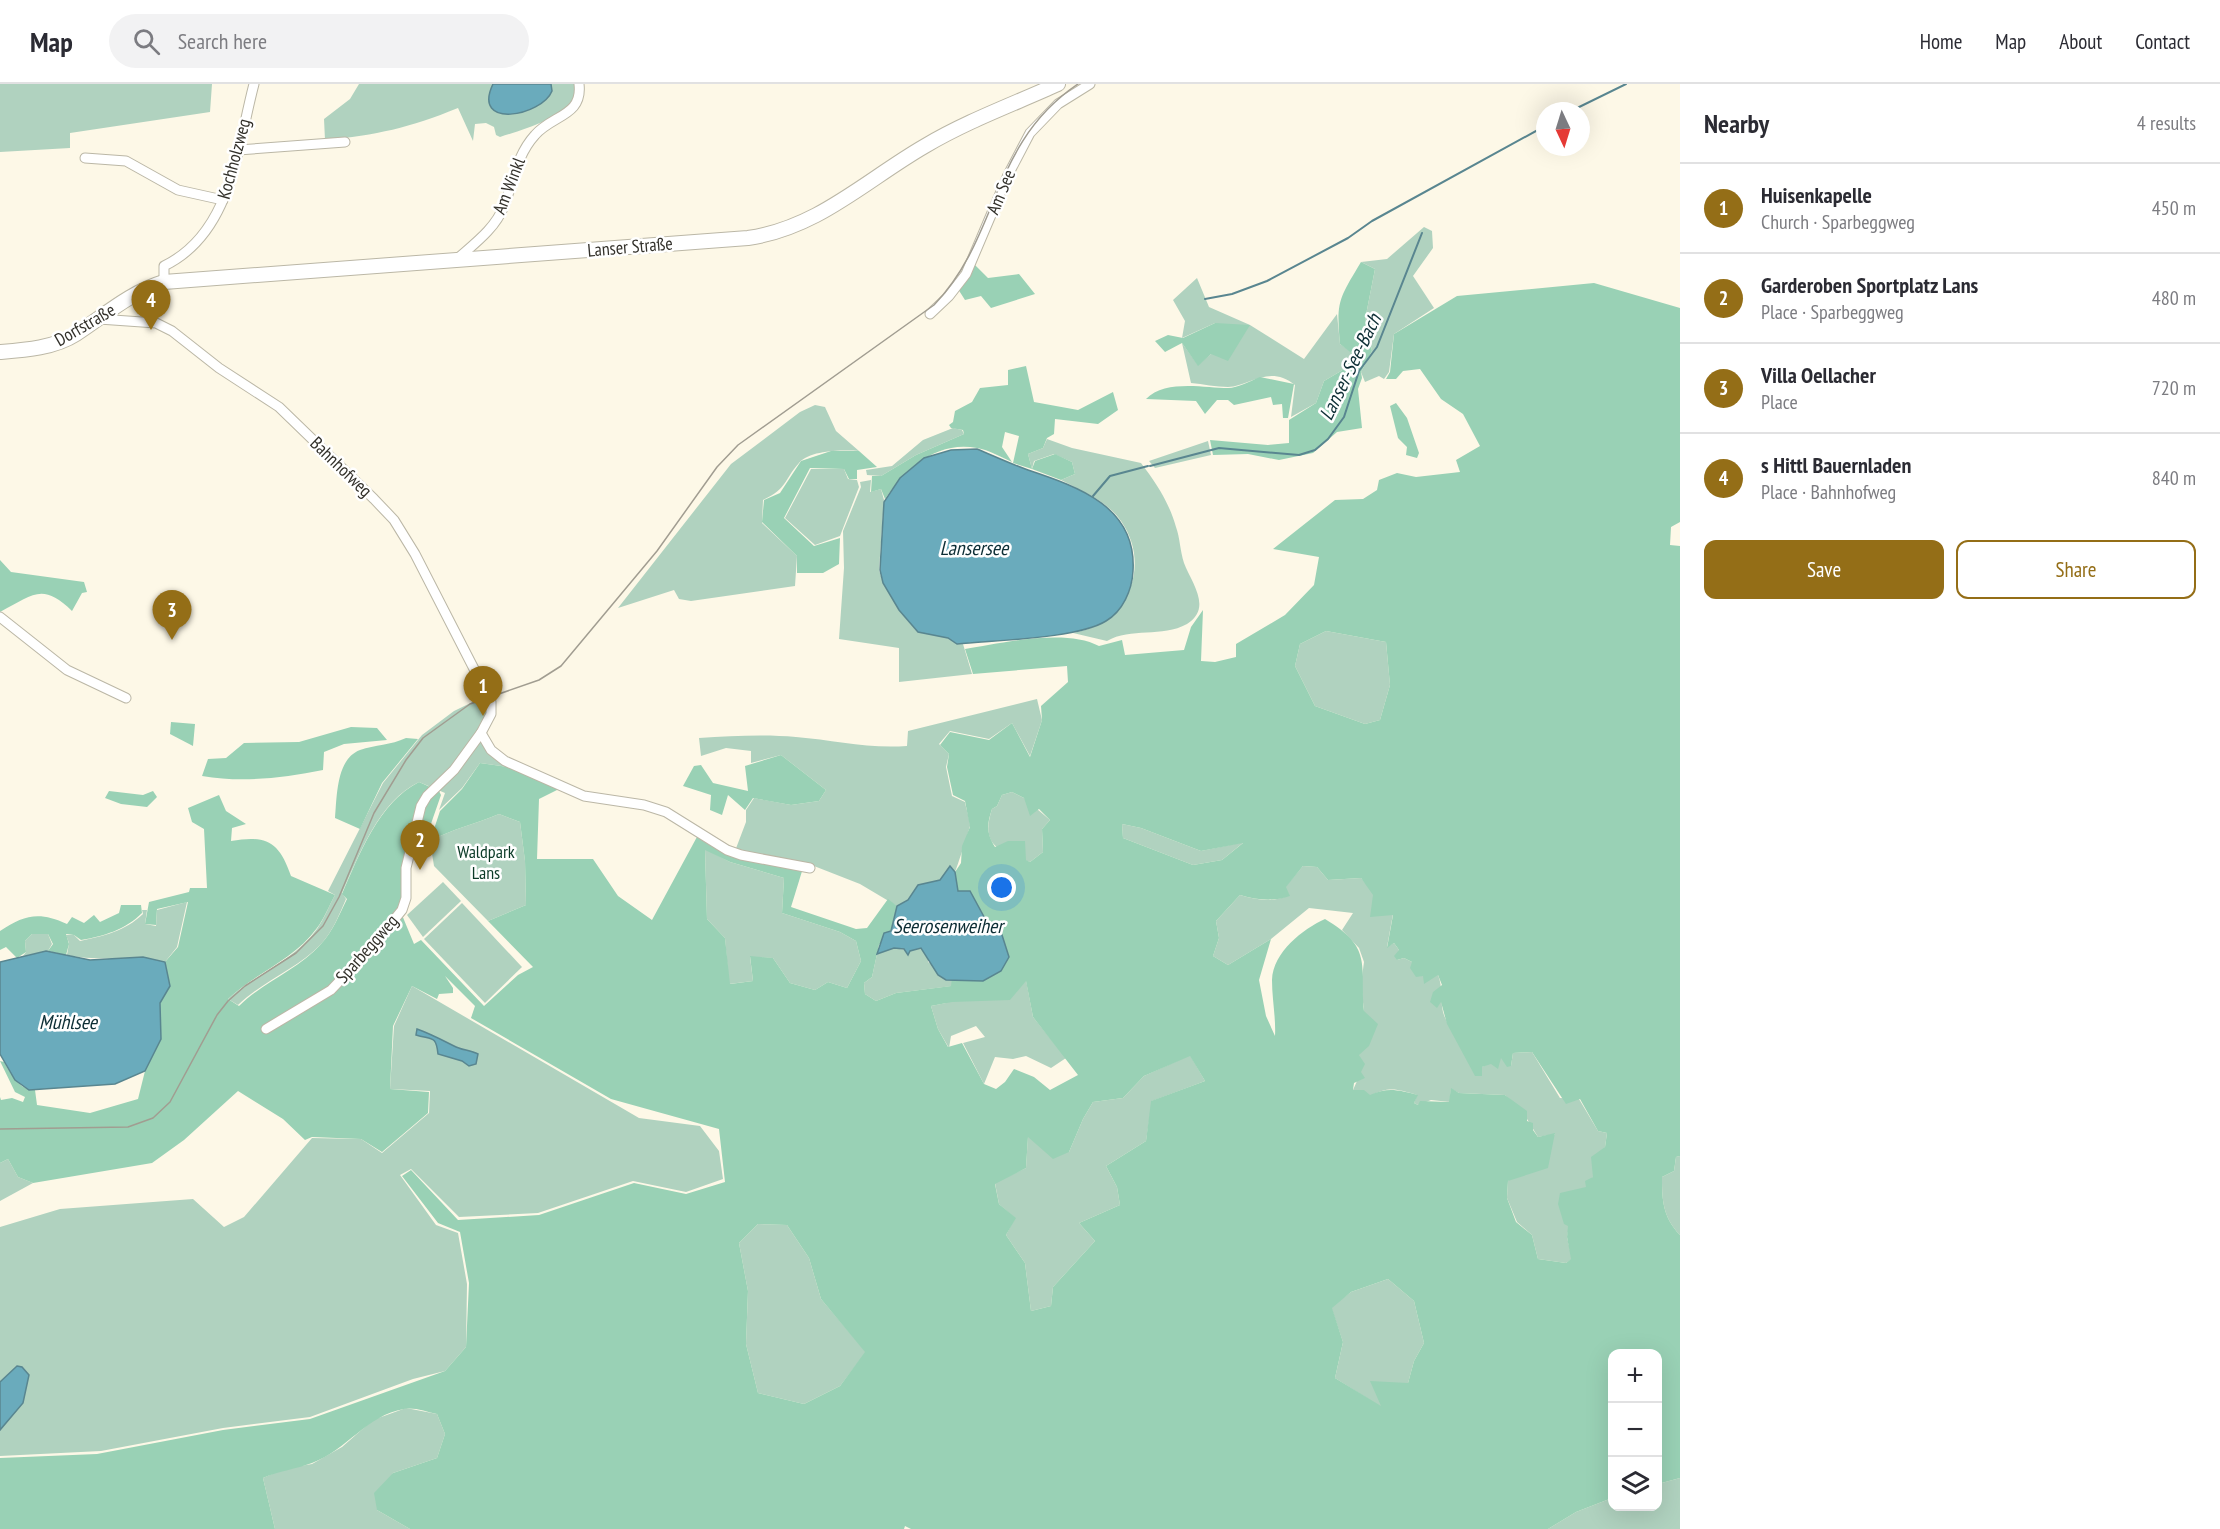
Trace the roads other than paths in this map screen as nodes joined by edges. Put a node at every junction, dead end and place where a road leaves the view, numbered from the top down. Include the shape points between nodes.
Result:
1 (254, 84) edge
2 (579, 84) edge
3 (1058, 84) edge
4 (1090, 84) edge
5 (345, 142) dead end
6 (238, 150) junction
7 (85, 158) dead end
8 (224, 200) junction
9 (455, 261) junction
10 (164, 282) junction
11 (930, 314) dead end
12 (97, 318) junction
13 (0, 352) edge
14 (0, 617) edge
15 (126, 698) dead end
16 (491, 714) joint
17 (481, 733) junction
18 (810, 868) dead end
19 (266, 1029) dead end

1 - 6 street, Kochholzweg
2 - 9 street, Am Winkl via 581,97 575,107 536,133 520,154 504,207 492,228
3 - 9 main road, Lanser Straße via 935,140 826,211 776,232 748,238
4 - 11 street, Am See via 1058,104 1030,133 966,274
5 - 6 street
6 - 8 street, Kochholzweg
7 - 8 street via 126,161 178,190
8 - 10 street, Kochholzweg via 200,240 164,266
9 - 10 main road, Lanser Straße
10 - 12 main road, Dorfstraße
12 - 13 main road, Dorfstraße via 56,343
12 - 16 street, Bahnhofweg via 156,323 175,333 219,368 279,407 386,510 438,596 489,696
14 - 15 street via 67,670
16 - 17 street, Sparbeggweg
17 - 18 street via 491,750 505,760 584,796 666,812 728,850
17 - 19 street, Sparbeggweg via 421,806 406,868 406,900 396,918 330,990

